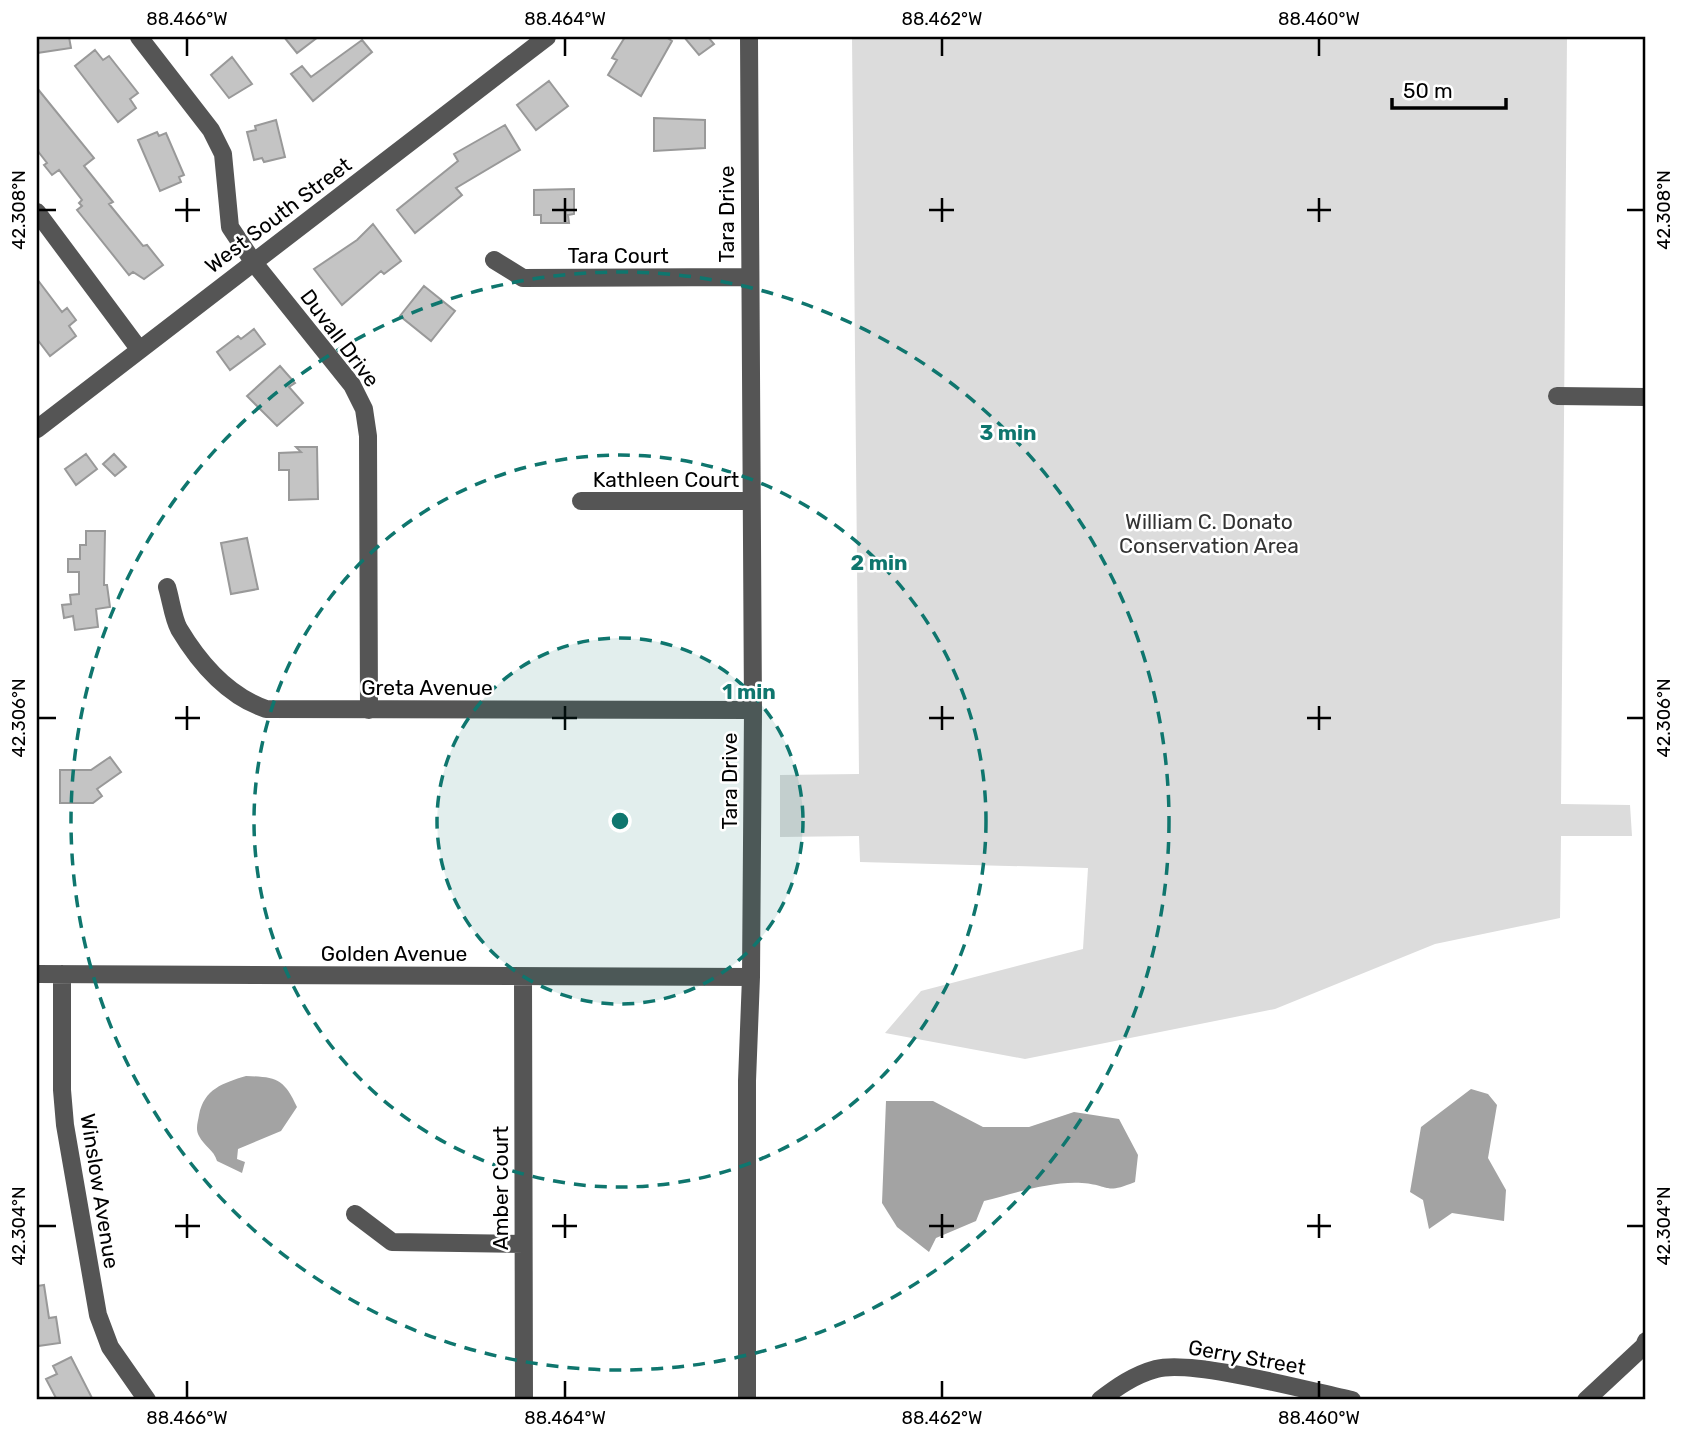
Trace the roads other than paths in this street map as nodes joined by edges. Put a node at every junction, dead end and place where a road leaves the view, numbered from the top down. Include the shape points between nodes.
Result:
1 (139, 37) edge
2 (547, 37) edge
3 (749, 37) edge
4 (37, 212) edge
5 (494, 260) dead end
6 (254, 263) junction
7 (748, 277) junction
8 (139, 349) junction
9 (1557, 396) dead end
10 (1646, 397) edge
11 (37, 429) edge
12 (581, 502) dead end
13 (751, 502) junction
14 (167, 587) dead end
15 (369, 710) junction
16 (752, 710) junction
17 (37, 974) edge
18 (62, 974) junction
19 (523, 976) junction
20 (751, 977) junction
21 (355, 1214) dead end
22 (523, 1244) junction
23 (1646, 1341) edge
24 (147, 1400) edge
25 (524, 1400) edge
26 (747, 1400) edge
27 (1100, 1400) edge
28 (1352, 1400) edge
29 (1586, 1400) edge

1 - 6 street, Duvall Drive via 211,130 223,154 229,227
2 - 6 street, West South Street
3 - 7 street, Tara Drive
4 - 8 street
5 - 7 street, Tara Court via 523,278
6 - 8 street, West South Street
6 - 15 street, Duvall Drive via 352,385 364,409 368,436
7 - 13 street, Tara Drive
8 - 11 street, West South Street
9 - 10 street
12 - 13 street, Kathleen Court
13 - 16 street, Tara Drive
14 - 15 street, Greta Avenue via 178,628 223,686 243,701 267,709
15 - 16 street, Greta Avenue
16 - 20 street, Tara Drive
17 - 18 street, Golden Avenue
18 - 19 street, Golden Avenue
18 - 24 street, Winslow Avenue via 65,1125 98,1315 110,1347
19 - 20 street, Golden Avenue
19 - 22 street, Amber Court
20 - 26 street, Tara Drive
21 - 22 street via 392,1242
22 - 25 street, Amber Court
23 - 29 street
27 - 28 street, Gerry Street via 1124,1382 1158,1368 1194,1367

